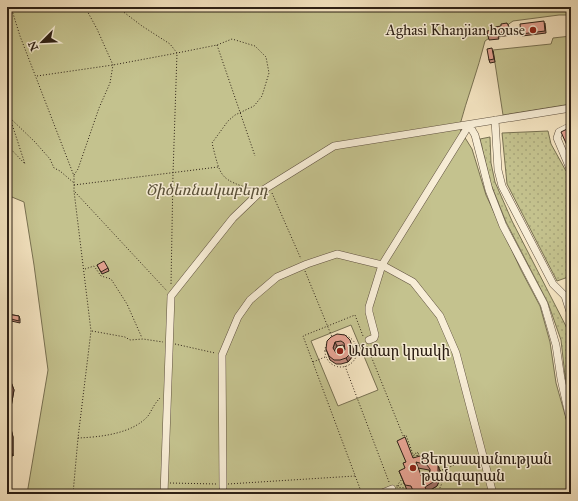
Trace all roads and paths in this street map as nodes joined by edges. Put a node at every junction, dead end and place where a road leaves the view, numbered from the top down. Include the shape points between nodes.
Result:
1 (12, 7) edge
2 (85, 7) edge
3 (117, 7) edge
4 (217, 45) junction
5 (177, 53) junction
6 (113, 65) junction
7 (36, 76) junction
8 (571, 108) edge
9 (240, 112) junction
10 (495, 120) junction
11 (468, 126) junction
12 (571, 126) edge
13 (7, 146) edge
14 (255, 156) dead end
15 (218, 168) junction
16 (571, 172) edge
17 (173, 174) junction
18 (74, 176) junction
19 (74, 184) junction
20 (270, 187) junction
21 (74, 191) junction
22 (260, 192) junction
23 (303, 265) junction
24 (382, 265) junction
25 (84, 269) junction
26 (171, 296) junction
27 (571, 315) edge
28 (327, 326) junction
29 (91, 330) junction
30 (338, 335) junction
31 (347, 336) junction
32 (339, 338) edge
33 (143, 339) junction
34 (332, 339) junction
35 (346, 339) edge
36 (367, 339) joint
37 (353, 342) junction
38 (169, 343) junction
39 (351, 343) edge
40 (326, 345) junction
41 (328, 346) edge
42 (355, 347) junction
43 (354, 350) dead end
44 (356, 350) junction
45 (325, 353) junction
46 (327, 353) edge
47 (344, 353) edge
48 (222, 354) junction
49 (339, 355) edge
50 (326, 357) junction
51 (353, 357) edge
52 (355, 358) junction
53 (330, 359) edge
54 (328, 361) junction
55 (348, 362) edge
56 (313, 363) junction
57 (335, 363) edge
58 (342, 364) edge
59 (350, 364) junction
60 (334, 366) junction
61 (345, 366) junction
62 (342, 367) junction
63 (167, 393) junction
64 (571, 424) edge
65 (404, 436) junction
66 (78, 438) junction
67 (482, 454) junction
68 (420, 458) edge
69 (432, 460) edge
70 (416, 466) junction
71 (442, 470) junction
72 (356, 476) junction
73 (165, 482) junction
74 (408, 482) edge
75 (422, 484) edge
76 (394, 488) junction
77 (223, 489) edge
78 (425, 490) junction
79 (73, 494) edge
80 (164, 494) edge
81 (362, 494) edge
82 (380, 494) edge
83 (433, 494) edge
84 (492, 494) edge

1 - 7 path
2 - 6 path
3 - 5 path via 170,44
4 - 5 path
4 - 9 path
4 - 9 path via 232,39 255,46 266,58 269,73 262,96 254,106
5 - 6 path
5 - 17 path
6 - 7 path
6 - 18 path via 110,83
7 - 18 path
8 - 10 street
9 - 14 path
9 - 15 path via 228,121 212,143
10 - 11 street
10 - 27 street via 498,170 502,186 553,284 565,296
11 - 20 street via 334,146
11 - 24 street
11 - 64 street via 475,135 489,190 502,226 544,304 556,345
12 - 16 street via 559,132 557,138
13 - 19 path via 25,164 10,118 50,159 54,168
15 - 17 path
15 - 22 path via 220,174 228,181
17 - 19 path
17 - 26 path
18 - 19 path
19 - 21 path
20 - 22 street
20 - 23 path
21 - 25 path
21 - 26 path
22 - 26 street via 233,218
23 - 24 street via 336,254
23 - 28 path
23 - 48 street via 277,277 250,300 238,317
24 - 36 street via 369,307 375,335 374,338
24 - 67 street via 413,282 440,316 456,353
25 - 29 path
25 - 33 path via 94,266 101,276 111,280 127,304
26 - 38 street
28 - 34 path
28 - 36 path via 355,315
28 - 56 path via 303,336
29 - 33 path via 125,336 130,340
29 - 66 path
30 - 31 path
30 - 32 path
30 - 34 path
31 - 35 path
31 - 37 path
33 - 38 path
34 - 40 path
37 - 39 path
37 - 42 path
38 - 48 path
38 - 63 street
40 - 41 path
40 - 45 path
42 - 44 path
42 - 65 path via 366,342
43 - 44 path
44 - 52 path
45 - 46 path
45 - 50 path
47 - 49 path via 344,349 340,347 336,352
48 - 77 street
50 - 54 path
50 - 56 path
51 - 52 path
52 - 59 path
53 - 54 path
54 - 60 path
55 - 59 path
56 - 72 path
57 - 60 path
58 - 62 path
59 - 61 path
60 - 62 path
61 - 62 path
61 - 76 path
63 - 66 path via 154,403 147,416 138,424 121,432
63 - 73 street
65 - 68 path via 416,460 414,454 416,453 419,459 418,452
65 - 70 path
66 - 79 path
67 - 71 path
67 - 84 street
69 - 71 path
70 - 76 path via 409,476 402,479
70 - 78 path via 428,465 436,472 434,483
71 - 83 path via 442,483
72 - 77 path
72 - 81 path
73 - 77 path
73 - 80 street
74 - 76 path
75 - 78 path
76 - 78 path via 413,486
76 - 82 street

